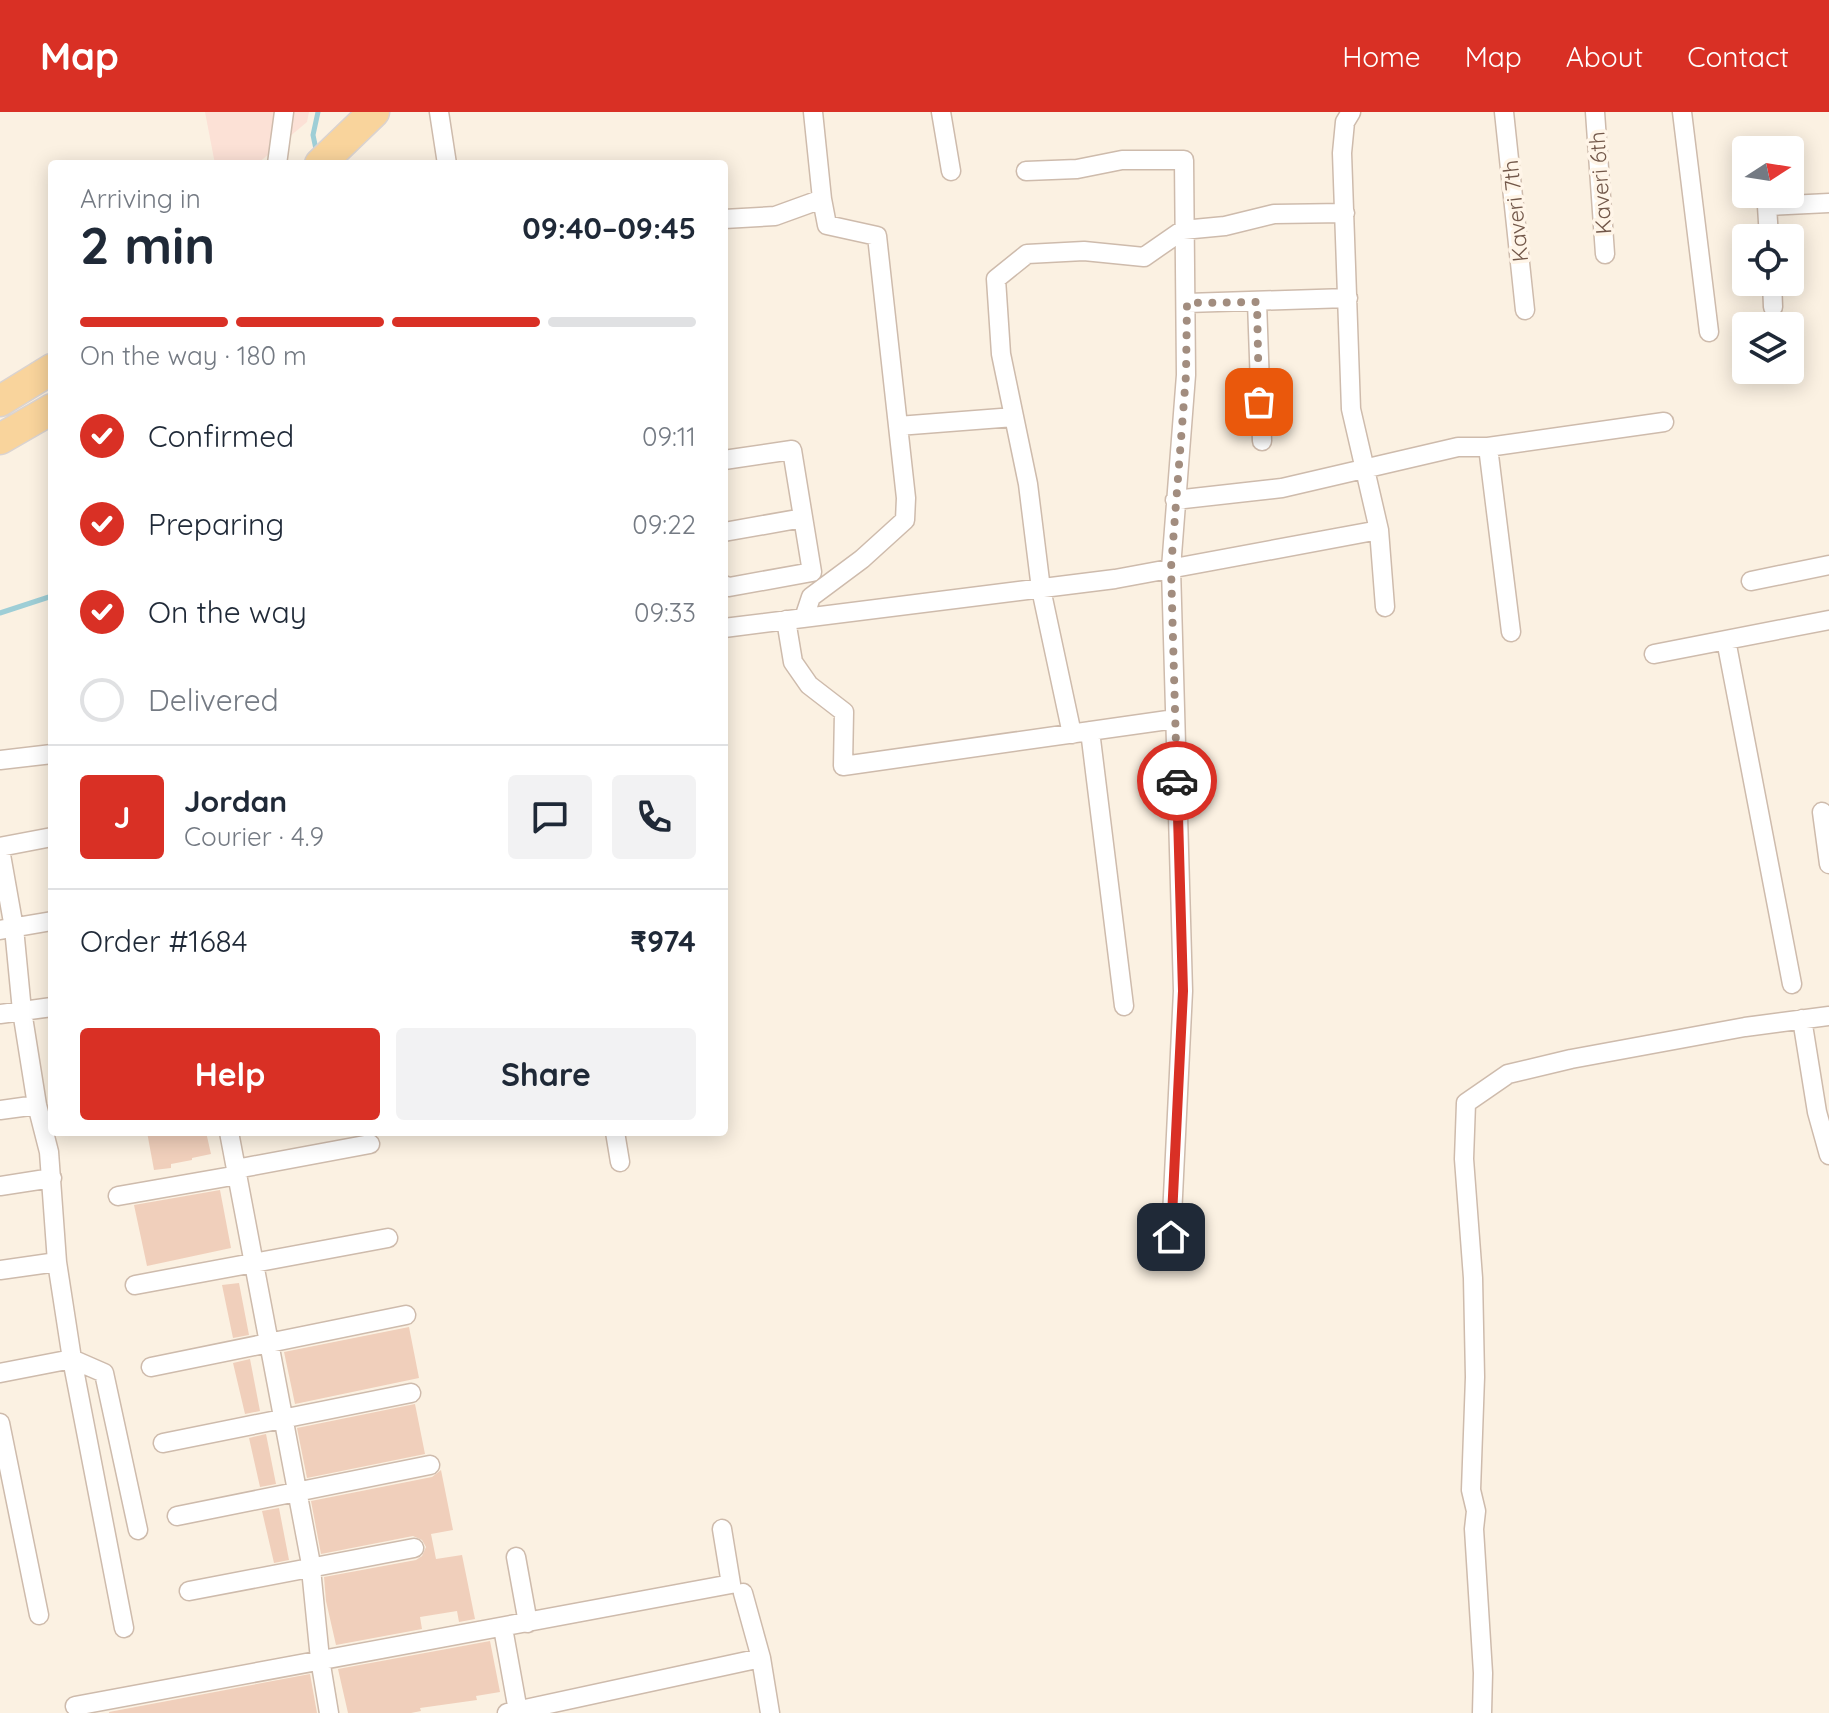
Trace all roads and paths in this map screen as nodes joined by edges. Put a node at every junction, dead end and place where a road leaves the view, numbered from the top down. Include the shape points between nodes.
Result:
1 (284, 112) edge
2 (439, 112) edge
3 (813, 112) edge
4 (941, 112) edge
5 (1351, 112) edge
6 (1504, 112) edge
7 (1595, 112) edge
8 (1682, 112) edge
9 (375, 113) edge
10 (328, 157) edge
11 (278, 160) edge
12 (446, 160) edge
13 (951, 171) dead end
14 (1026, 171) dead end
15 (822, 199) junction
16 (1829, 203) edge
17 (1345, 213) junction
18 (728, 219) edge
19 (1768, 224) edge
20 (1183, 230) junction
21 (1605, 254) dead end
22 (1773, 296) edge
23 (1348, 298) junction
24 (1257, 302) junction
25 (1187, 303) junction
26 (1773, 307) dead end
27 (1525, 310) dead end
28 (1709, 332) dead end
29 (48, 371) edge
30 (0, 401) edge
31 (48, 411) edge
32 (1014, 417) junction
33 (1664, 422) dead end
34 (898, 426) junction
35 (0, 439) edge
36 (1262, 441) dead end
37 (1488, 447) junction
38 (728, 459) edge
39 (1365, 468) junction
40 (1175, 500) junction
41 (803, 518) junction
42 (1379, 530) junction
43 (728, 531) edge
44 (1829, 565) edge
45 (1171, 568) junction
46 (1751, 581) dead end
47 (728, 587) edge
48 (1041, 589) junction
49 (1385, 607) dead end
50 (795, 619) junction
51 (1829, 620) edge
52 (728, 627) edge
53 (1511, 632) dead end
54 (1726, 640) junction
55 (1654, 654) dead end
56 (1175, 719) junction
57 (1081, 732) junction
58 (48, 754) edge
59 (0, 760) edge
60 (1822, 812) dead end
61 (48, 838) edge
62 (0, 848) edge
63 (1829, 864) edge
64 (48, 922) edge
65 (7, 929) edge
66 (1792, 984) dead end
67 (1124, 1006) dead end
68 (48, 1008) edge
69 (22, 1011) junction
70 (0, 1014) edge
71 (1829, 1016) edge
72 (1802, 1019) junction
73 (37, 1105) junction
74 (0, 1110) edge
75 (230, 1136) edge
76 (616, 1136) edge
77 (370, 1144) dead end
78 (1829, 1155) edge
79 (620, 1162) dead end
80 (237, 1172) junction
81 (52, 1178) junction
82 (0, 1186) edge
83 (118, 1196) dead end
84 (1171, 1237) dead end
85 (388, 1238) dead end
86 (57, 1262) junction
87 (253, 1263) junction
88 (0, 1270) edge
89 (135, 1285) dead end
90 (406, 1315) dead end
91 (268, 1344) junction
92 (72, 1359) junction
93 (151, 1367) dead end
94 (0, 1373) edge
95 (411, 1393) dead end
96 (282, 1420) junction
97 (0, 1423) edge
98 (163, 1443) dead end
99 (430, 1465) dead end
100 (297, 1493) junction
101 (177, 1516) dead end
102 (722, 1529) dead end
103 (138, 1530) dead end
104 (414, 1548) dead end
105 (516, 1557) dead end
106 (311, 1568) junction
107 (189, 1591) dead end
108 (743, 1593) dead end
109 (39, 1615) dead end
110 (528, 1623) junction
111 (124, 1628) dead end
112 (503, 1628) junction
113 (761, 1658) junction
114 (320, 1659) junction
115 (75, 1706) dead end
116 (513, 1712) edge
117 (329, 1713) edge
118 (770, 1713) edge
119 (1482, 1713) edge

1 - 11 street
2 - 12 street
3 - 15 street
4 - 13 street
5 - 17 street via 1342,153
6 - 27 street, Kaveri 7th
7 - 21 street, Kaveri 6th
8 - 28 street
9 - 10 main road
14 - 20 street via 1122,160 1184,160
15 - 18 street via 775,216
15 - 34 street via 827,225 877,236
16 - 19 street via 1767,206
17 - 20 street via 1274,214
17 - 23 street
20 - 25 street
20 - 32 street via 1144,257 1084,251 1027,254 996,279 1001,354
22 - 26 street
23 - 24 street
23 - 39 street via 1351,409
24 - 25 street
24 - 36 street
25 - 40 street
29 - 30 main road
31 - 35 main road
32 - 34 street
32 - 48 street
33 - 37 street
34 - 50 street via 905,520 811,597
37 - 39 street via 1458,447
37 - 53 street
38 - 41 street via 792,450
39 - 40 street via 1282,488
39 - 42 street
40 - 45 street
41 - 43 street
41 - 47 street via 812,572
42 - 45 street
42 - 49 street
44 - 46 street
45 - 48 street
45 - 56 street
48 - 50 street
48 - 57 street
50 - 52 street
50 - 57 street via 793,662 809,685 844,712 843,766
51 - 54 street
54 - 55 street
54 - 66 street
56 - 57 street
56 - 84 street via 1183,991
57 - 67 street
58 - 59 street
60 - 63 street
61 - 62 street
62 - 65 street
64 - 65 street
65 - 69 street
68 - 69 street
69 - 70 street
69 - 73 street
71 - 72 street
72 - 78 street
72 - 119 street via 1508,1074 1466,1103 1475,1377 1471,1490
73 - 74 street
73 - 81 street
75 - 80 street
76 - 79 street
77 - 80 street
80 - 83 street
80 - 87 street
81 - 82 street
81 - 86 street
85 - 87 street
86 - 88 street
86 - 92 street
87 - 89 street
87 - 91 street
90 - 91 street
91 - 93 street
91 - 96 street
92 - 94 street
92 - 103 street via 104,1373
92 - 111 street
95 - 96 street
96 - 98 street
96 - 100 street
97 - 109 street
99 - 100 street
100 - 101 street
100 - 106 street
102 - 110 street via 731,1584
104 - 106 street
105 - 110 street
106 - 107 street
106 - 114 street
108 - 113 street
110 - 112 street
112 - 114 street
112 - 116 street
113 - 116 street
113 - 118 street
114 - 115 street
114 - 117 street

